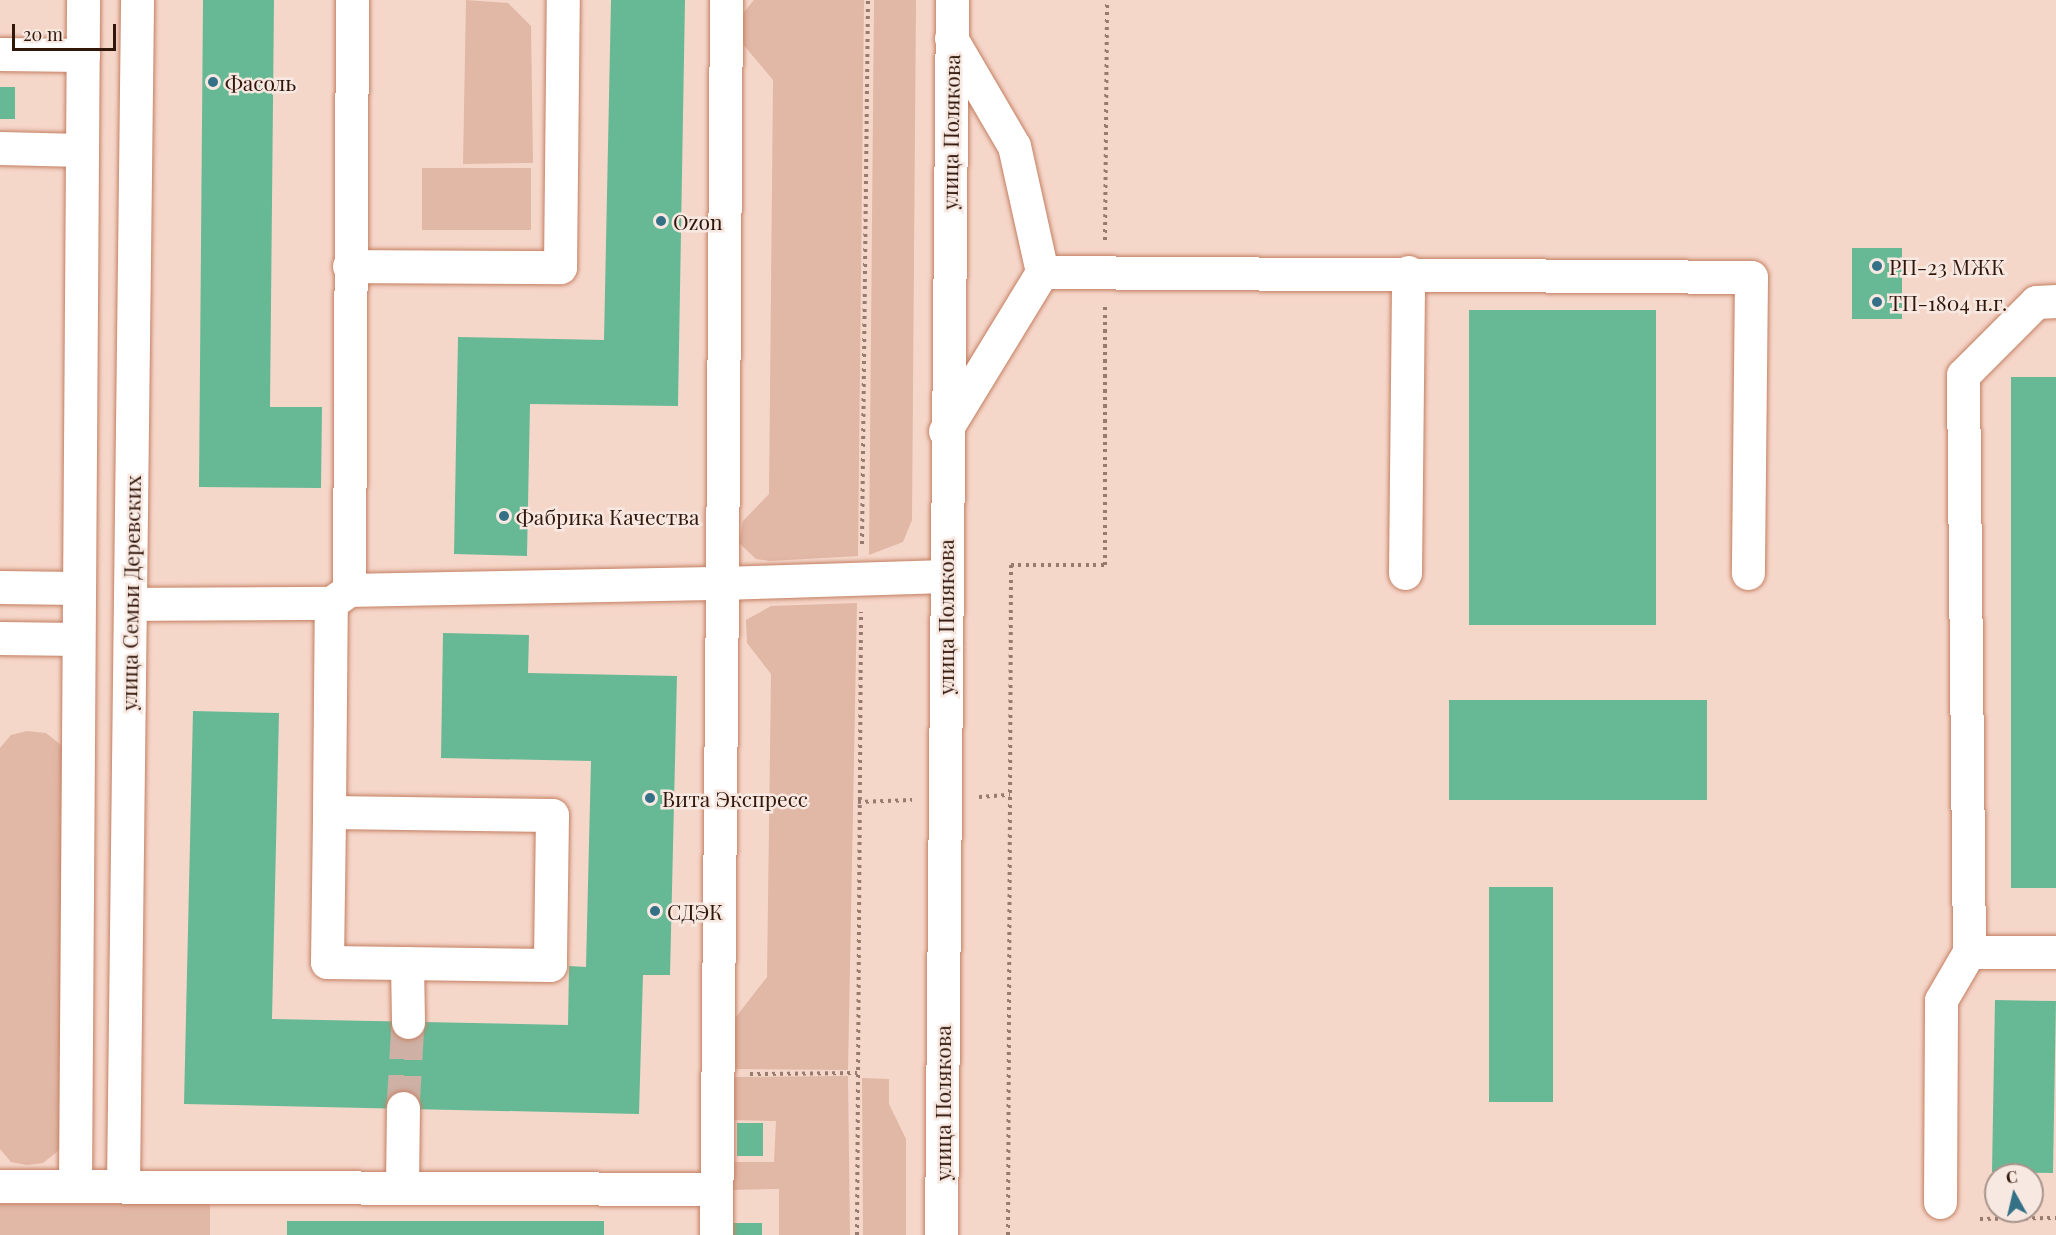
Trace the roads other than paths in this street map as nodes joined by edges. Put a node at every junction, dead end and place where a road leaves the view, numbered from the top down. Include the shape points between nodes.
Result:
1 (83, 0) edge
2 (137, 0) edge
3 (352, 0) edge
4 (563, 0) edge
5 (726, 0) edge
6 (952, 0) edge
7 (951, 38) junction
8 (0, 54) edge
9 (83, 55) junction
10 (0, 148) edge
11 (82, 150) junction
12 (349, 266) junction
13 (1042, 272) junction
14 (1407, 272) junction
15 (2056, 301) edge
16 (945, 431) junction
17 (1405, 573) dead end
18 (1748, 573) dead end
19 (945, 576) junction
20 (722, 583) junction
21 (0, 587) edge
22 (78, 588) junction
23 (340, 596) junction
24 (130, 604) junction
25 (0, 638) edge
26 (78, 639) junction
27 (329, 813) junction
28 (1969, 952) junction
29 (2056, 952) edge
30 (406, 963) junction
31 (408, 1022) tunnel mouth
32 (403, 1108) tunnel mouth
33 (75, 1185) junction
34 (123, 1185) junction
35 (0, 1186) edge
36 (402, 1187) junction
37 (716, 1189) junction
38 (1940, 1202) dead end
39 (716, 1235) edge
40 (941, 1235) edge

1 - 9 main road
2 - 24 main road, улица Семьи Деревских
3 - 12 main road
4 - 12 main road via 560,267
5 - 20 main road
6 - 7 main road, улица Полякова
7 - 13 main road via 1014,147
7 - 16 main road, улица Полякова
8 - 9 main road
9 - 11 main road
10 - 11 main road
11 - 22 main road
12 - 23 main road
13 - 14 main road
13 - 16 main road
14 - 17 main road
14 - 18 main road via 1750,277
15 - 28 main road via 2036,302 1964,375
16 - 19 main road, улица Полякова
19 - 20 main road
19 - 40 main road, улица Полякова
20 - 23 main road
20 - 37 main road
21 - 22 main road
22 - 26 main road
23 - 24 main road
23 - 27 main road
24 - 34 main road, улица Семьи Деревских
25 - 26 main road
26 - 33 main road
27 - 30 main road via 327,962
27 - 30 main road via 552,816 550,965
28 - 29 main road
28 - 38 main road via 1941,1000
30 - 31 main road
32 - 36 main road
33 - 34 main road
33 - 35 main road
34 - 36 main road
36 - 37 main road
37 - 39 main road

